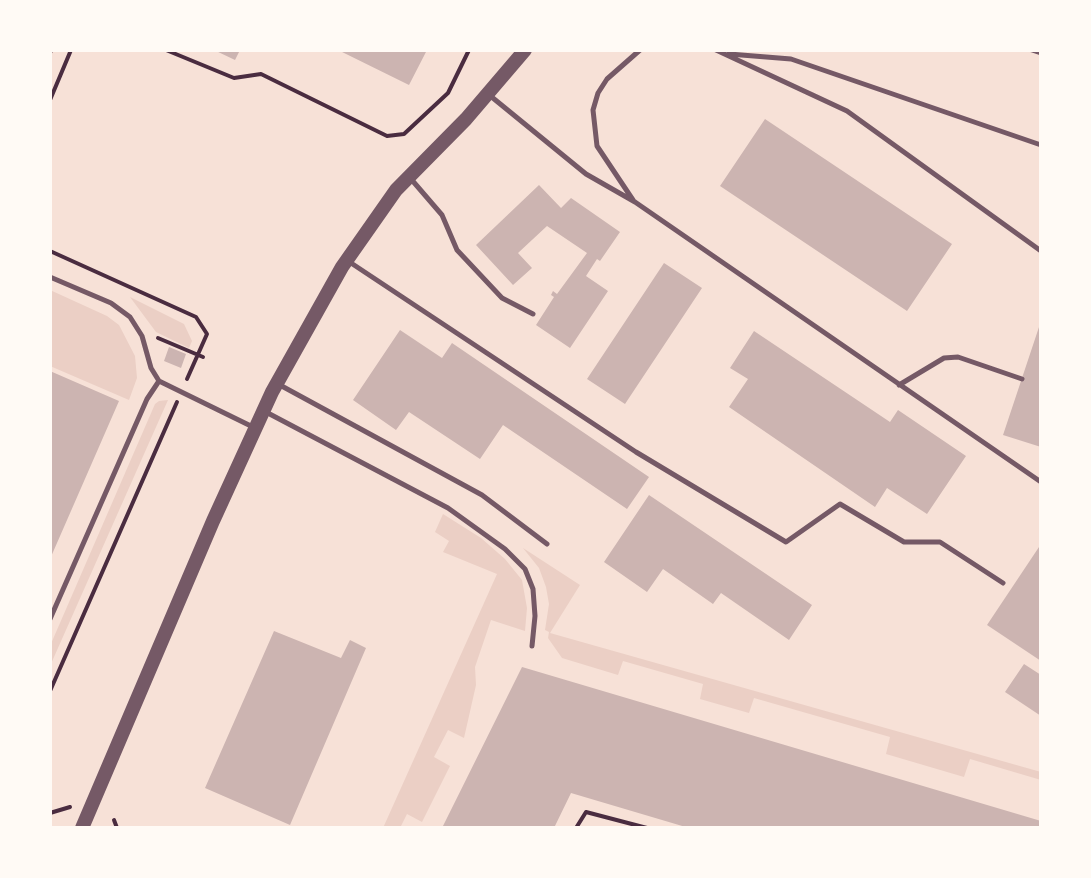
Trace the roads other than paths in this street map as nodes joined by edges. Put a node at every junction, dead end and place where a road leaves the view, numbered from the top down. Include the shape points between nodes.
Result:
1 (640, 50) edge
2 (716, 50) edge
3 (1032, 50) edge
4 (519, 53) edge
5 (723, 53) junction
6 (1041, 53) edge
7 (488, 94) junction
8 (1041, 145) edge
9 (409, 177) junction
10 (635, 202) junction
11 (1041, 251) edge
12 (347, 261) junction
13 (50, 277) edge
14 (533, 314) dead end
15 (1022, 379) dead end
16 (159, 381) junction
17 (277, 383) junction
18 (899, 385) junction
19 (264, 411) junction
20 (256, 428) junction
21 (1041, 482) edge
22 (547, 544) dead end
23 (1003, 583) dead end
24 (50, 619) edge
25 (532, 646) dead end
26 (82, 828) edge

1 - 10 lane via 607,79 593,110 597,146
2 - 5 lane
3 - 6 lane
4 - 7 street
5 - 8 lane via 791,59
5 - 11 lane via 847,111
7 - 9 street
7 - 10 lane via 586,174
9 - 12 street
9 - 14 lane via 442,215 457,250 502,298
10 - 18 lane
12 - 17 street
12 - 23 lane via 636,452 786,542 840,504 904,542 940,542
13 - 16 lane via 111,303 130,317
15 - 18 lane via 958,357 944,358
16 - 20 lane
16 - 24 lane
17 - 19 street
17 - 22 lane via 482,495
18 - 21 lane
19 - 20 street
19 - 25 lane via 448,508 505,549 525,569 533,589
20 - 26 street

